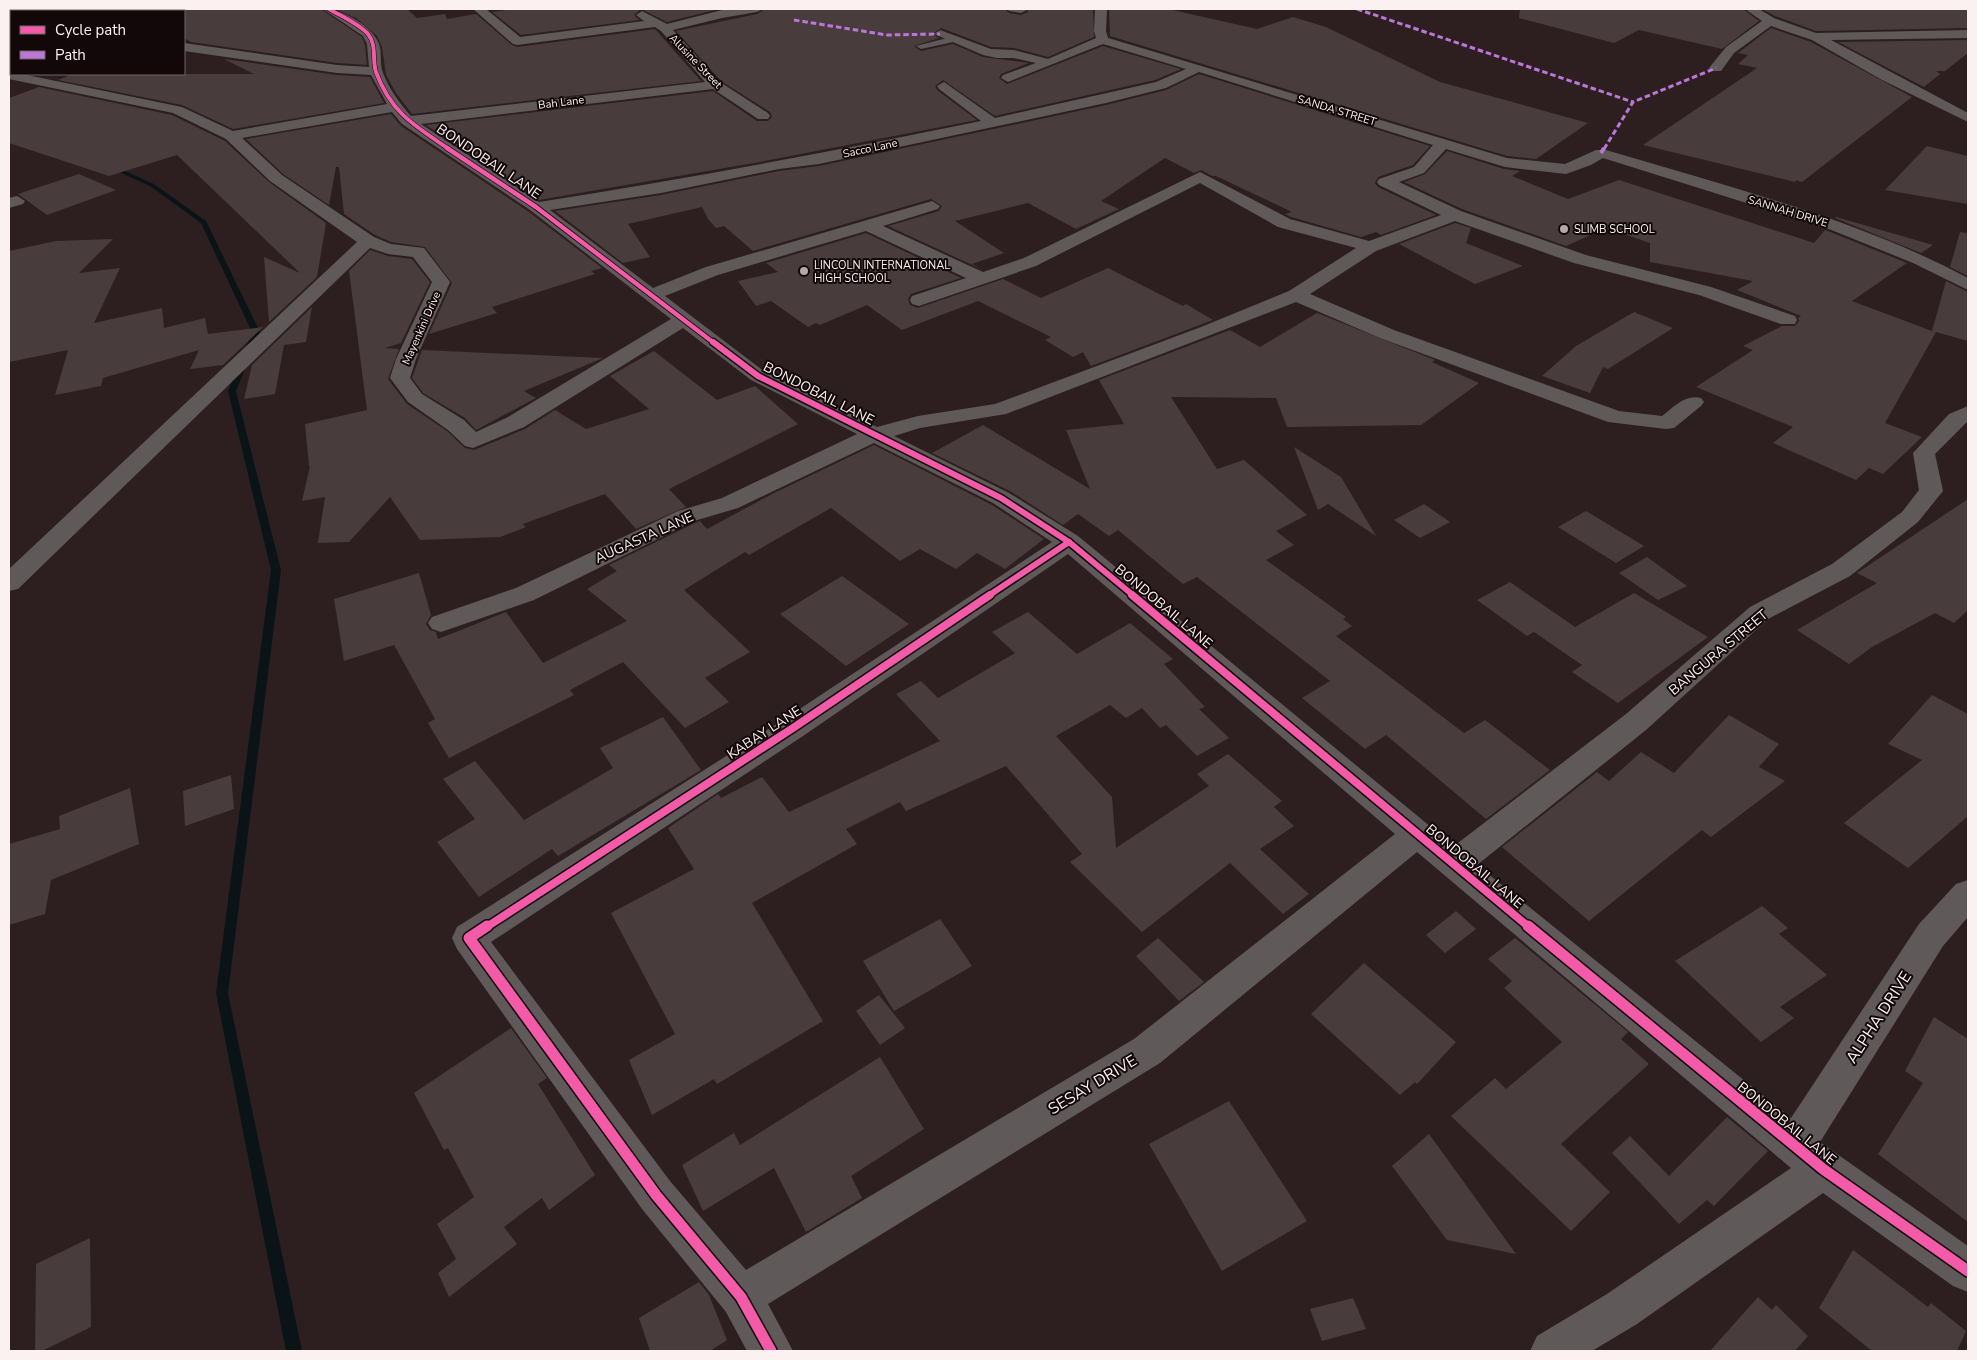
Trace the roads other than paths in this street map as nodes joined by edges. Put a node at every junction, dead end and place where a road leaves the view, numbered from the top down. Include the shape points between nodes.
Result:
1 (330, 9) edge
2 (479, 9) edge
3 (629, 9) edge
4 (757, 9) edge
5 (1101, 9) edge
6 (1751, 9) edge
7 (1770, 21) junction
8 (662, 26) junction
9 (940, 34) dead end
10 (1968, 34) edge
11 (1815, 37) junction
12 (955, 39) junction
13 (1103, 40) junction
14 (921, 46) dead end
15 (185, 47) edge
16 (1009, 56) junction
17 (1049, 63) junction
18 (983, 65) dead end
19 (1198, 68) junction
20 (1716, 68) dead end
21 (376, 72) junction
22 (9, 75) edge
23 (1008, 78) dead end
24 (716, 85) junction
25 (944, 86) dead end
26 (401, 114) junction
27 (763, 116) dead end
28 (1968, 118) edge
29 (992, 122) junction
30 (231, 136) junction
31 (1443, 143) junction
32 (1601, 153) joint
33 (1182, 173) dead end
34 (1200, 177) junction
35 (932, 206) dead end
36 (536, 207) junction
37 (1455, 215) junction
38 (866, 225) junction
39 (368, 241) junction
40 (1370, 247) junction
41 (981, 278) junction
42 (1968, 285) edge
43 (651, 295) junction
44 (1296, 295) junction
45 (919, 300) dead end
46 (683, 320) junction
47 (1788, 320) dead end
48 (1694, 402) dead end
49 (1968, 412) edge
50 (873, 435) junction
51 (1069, 542) junction
52 (9, 583) edge
53 (441, 623) dead end
54 (1417, 834) junction
55 (1454, 865) junction
56 (1968, 894) edge
57 (1809, 1158) junction
58 (1968, 1271) edge
59 (741, 1297) junction
60 (771, 1351) edge
61 (1552, 1351) edge

1 - 21 street, BONDOBAIL LANE via 368,34 373,44
2 - 8 street via 517,41
3 - 8 street, Alusine Street
4 - 8 street
5 - 13 street
6 - 7 street
7 - 11 street
7 - 20 street via 1730,50
8 - 24 street, Alusine Street
9 - 12 street
10 - 11 street
11 - 28 street
12 - 14 lane
12 - 16 street
13 - 17 street
13 - 19 street, SANDA STREET
15 - 21 street
16 - 17 street via 1014,54
16 - 18 street
17 - 23 street
19 - 29 street, Sacco Lane via 1161,85
19 - 31 street, SANDA STREET
21 - 26 street, BONDOBAIL LANE
22 - 30 street, Mayenkini Drive via 177,110
24 - 26 street, Bah Lane
24 - 27 street, Alusine Street
25 - 29 street
26 - 30 street, Bah Lane
26 - 36 street, BONDOBAIL LANE
29 - 36 street, Sacco Lane via 819,159
30 - 39 street, Mayenkini Drive via 276,178
31 - 32 street, SANDA STREET via 1504,162 1566,169
31 - 37 street via 1420,170 1385,182
32 - 42 street, SANNAH DRIVE via 1835,225 1919,259
33 - 34 street
34 - 40 street via 1284,224
34 - 41 street via 1030,262
35 - 38 street
36 - 43 street, BONDOBAIL LANE
37 - 40 street, AUGASTA LANE
37 - 47 street via 1580,259 1705,291
38 - 41 street
38 - 43 street via 712,272
39 - 46 street, Mayenkini Drive via 388,249 418,252 441,282 400,378 415,398 456,425 473,441 516,422
39 - 52 street
40 - 44 street, AUGASTA LANE
41 - 45 street
43 - 46 street, BONDOBAIL LANE
44 - 48 street via 1387,334 1616,417 1666,423
44 - 50 street, AUGASTA LANE via 999,410 918,422
46 - 50 street, BONDOBAIL LANE via 758,376
49 - 55 street, BANGURA STREET via 1956,419 1924,452 1931,491 1910,517 1841,570 1759,613 1636,722
50 - 51 street, BONDOBAIL LANE via 1001,498
50 - 53 street, AUGASTA LANE via 730,503 686,516 525,594
51 - 54 street, BONDOBAIL LANE
51 - 59 street, KABAY LANE via 793,728 469,938 656,1195
54 - 55 street, BONDOBAIL LANE
54 - 59 street, SESAY DRIVE via 1147,1051
55 - 57 street, BONDOBAIL LANE
56 - 57 street, ALPHA DRIVE via 1931,935
57 - 58 street, BONDOBAIL LANE
57 - 61 street via 1622,1309
59 - 60 street

